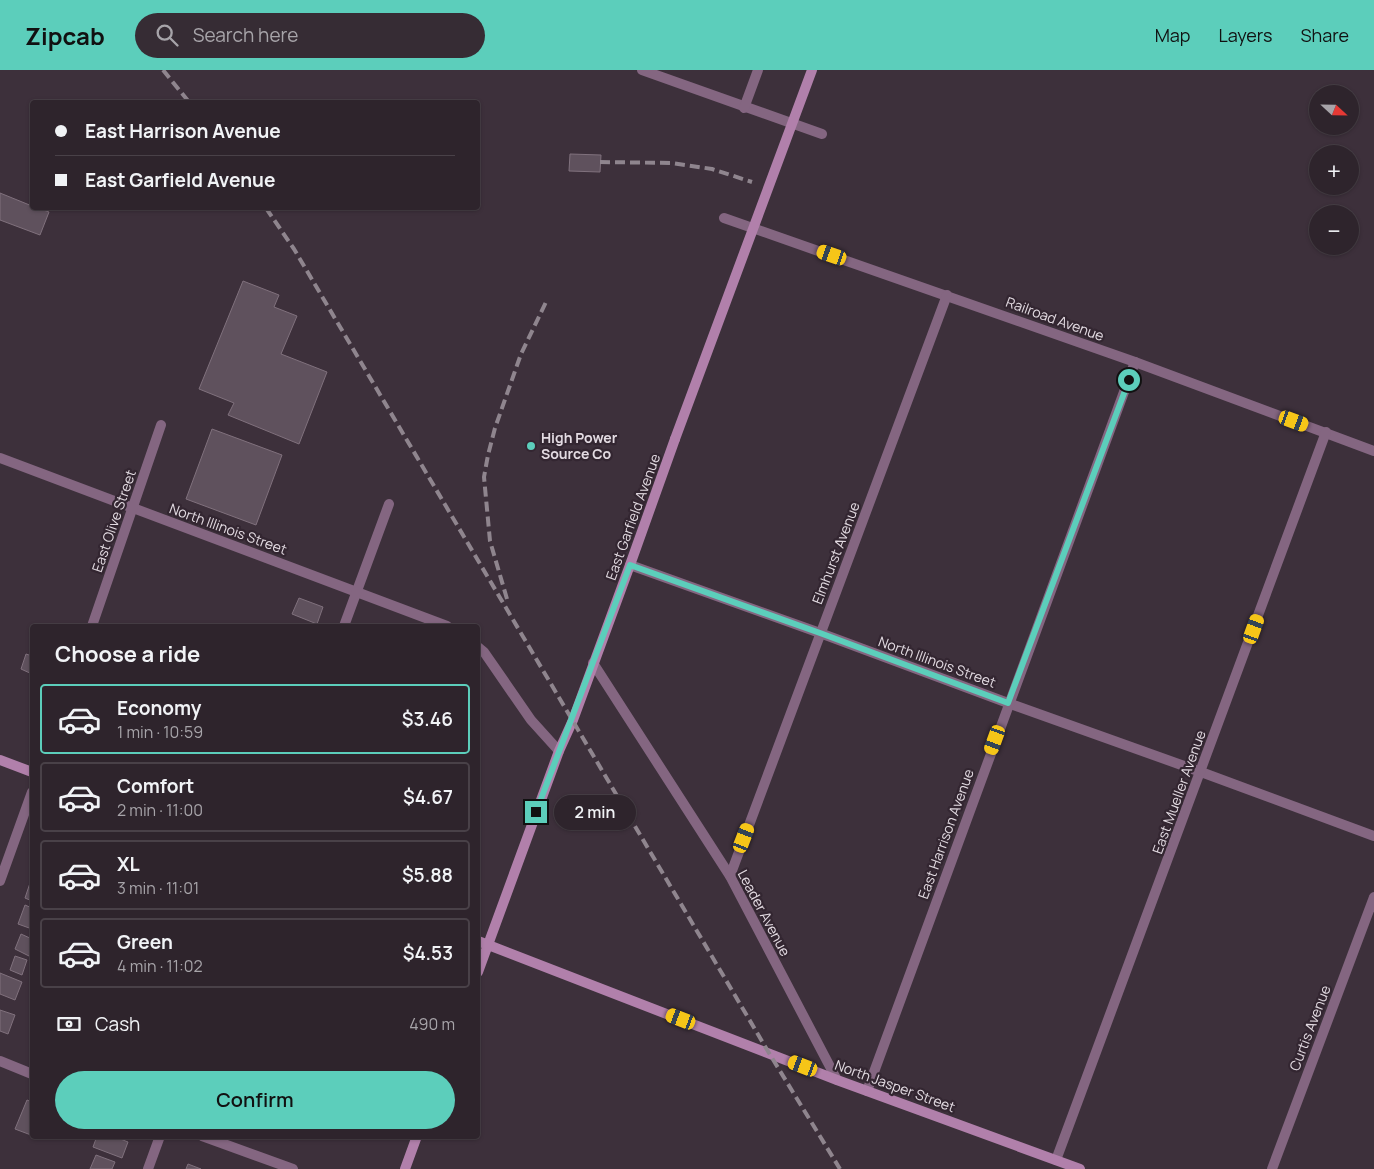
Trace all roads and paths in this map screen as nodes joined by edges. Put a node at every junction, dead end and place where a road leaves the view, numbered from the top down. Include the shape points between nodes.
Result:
1 (642, 70) edge
2 (758, 70) edge
3 (812, 70) edge
4 (744, 108) junction
5 (822, 134) dead end
6 (724, 218) dead end
7 (947, 295) junction
8 (1135, 362) junction
9 (161, 425) dead end
10 (1326, 432) junction
11 (1374, 451) edge
12 (0, 458) edge
13 (389, 504) dead end
14 (133, 509) junction
15 (630, 565) junction
16 (356, 591) junction
17 (93, 624) edge
18 (345, 624) edge
19 (442, 624) edge
20 (820, 633) junction
21 (480, 649) edge
22 (593, 663) junction
23 (1008, 703) junction
24 (559, 751) junction
25 (0, 760) edge
26 (30, 771) edge
27 (1201, 772) junction
28 (30, 798) edge
29 (1374, 836) edge
30 (730, 876) junction
31 (0, 881) edge
32 (1374, 897) edge
33 (482, 943) edge
34 (480, 958) edge
35 (0, 1061) edge
36 (30, 1073) edge
37 (837, 1080) junction
38 (866, 1091) junction
39 (159, 1139) edge
40 (210, 1139) edge
41 (416, 1139) edge
42 (1056, 1160) junction
43 (148, 1169) edge
44 (293, 1169) edge
45 (405, 1169) edge
46 (1080, 1169) edge
47 (1272, 1169) edge

1 - 4 street
2 - 4 street
3 - 15 street, East Garfield Avenue, bridge
4 - 5 street
6 - 7 street, Railroad Avenue
7 - 8 street, Railroad Avenue
7 - 20 street, Elmhurst Avenue
8 - 10 street, Railroad Avenue
8 - 23 street, East Harrison Avenue
9 - 14 street, East Olive Street
10 - 11 street, Railroad Avenue
10 - 27 street, East Mueller Avenue
12 - 14 street, North Illinois Street
13 - 16 street
14 - 16 street, North Illinois Street
14 - 17 street, East Olive Street
15 - 20 street, North Illinois Street
15 - 22 street, East Garfield Avenue
16 - 18 street
16 - 19 street, North Illinois Street
20 - 23 street, North Illinois Street
20 - 30 street, Elmhurst Avenue
21 - 24 street via 531,720
22 - 24 street, East Garfield Avenue
22 - 30 street, Leader Avenue
23 - 27 street, North Illinois Street
23 - 38 street, East Harrison Avenue
24 - 33 street, East Garfield Avenue
25 - 26 street
27 - 29 street, North Illinois Street
27 - 42 street, East Mueller Avenue
28 - 31 street
30 - 37 street, Leader Avenue
32 - 47 street, Curtis Avenue
33 - 34 street, East Garfield Avenue
33 - 37 street, North Jasper Street
35 - 36 street
37 - 38 street, North Jasper Street
38 - 42 street, North Jasper Street
39 - 43 street
40 - 44 street
41 - 45 street
42 - 46 street, North Jasper Street

